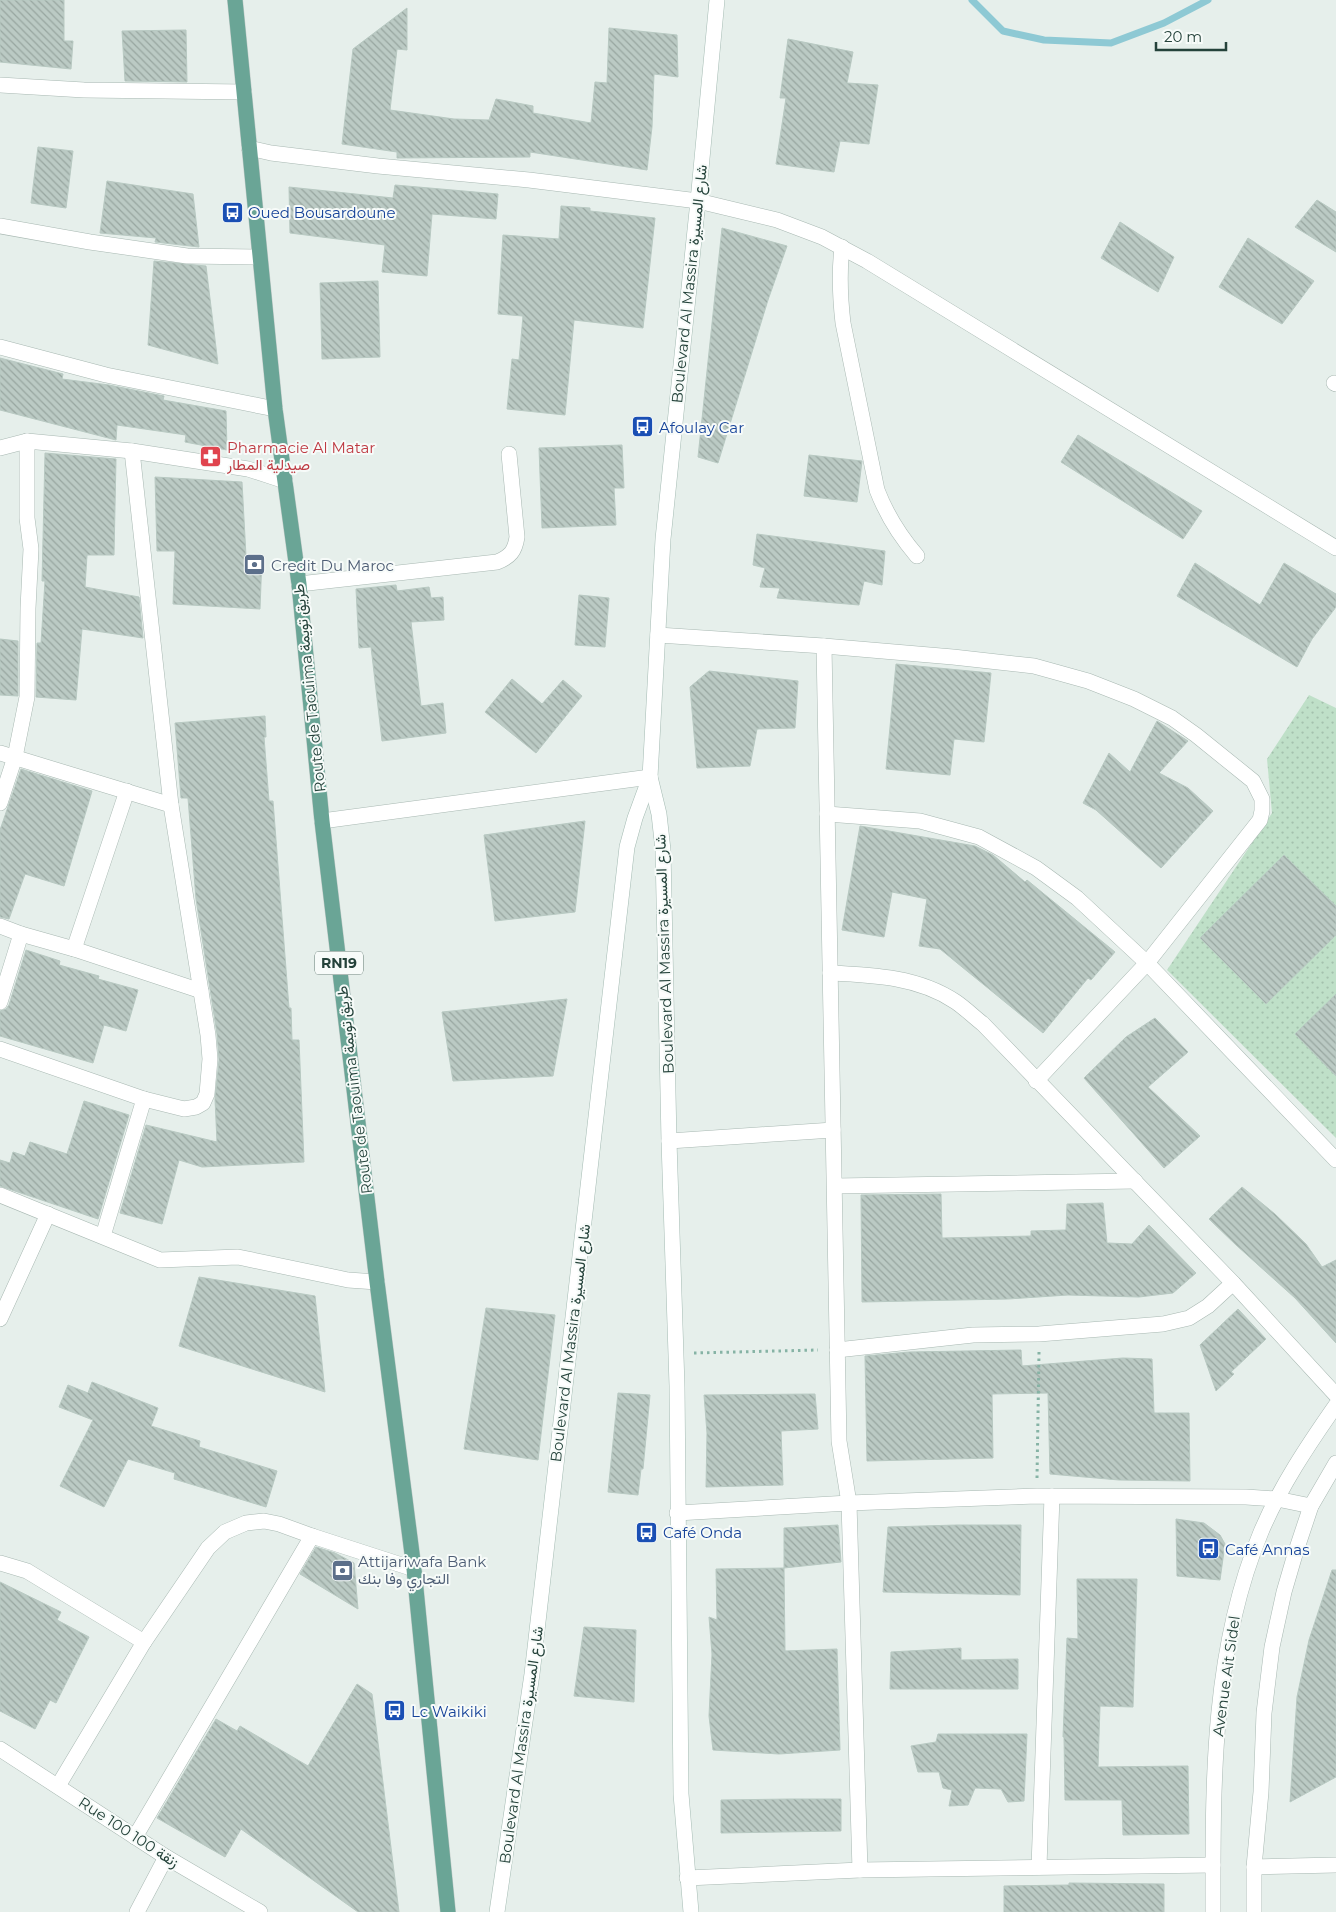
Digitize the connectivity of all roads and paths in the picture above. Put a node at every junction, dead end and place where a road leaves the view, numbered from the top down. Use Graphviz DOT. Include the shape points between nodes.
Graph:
graph roads {
  1 [pos="717,0"];
  2 [pos="235,7"];
  3 [pos="0,85"];
  4 [pos="244,92"];
  5 [pos="249,148"];
  6 [pos="698,201"];
  7 [pos="0,226"];
  8 [pos="842,247"];
  9 [pos="259,257"];
  10 [pos="0,348"];
  11 [pos="275,408"];
  12 [pos="27,441"];
  13 [pos="0,448"];
  14 [pos="132,451"];
  15 [pos="509,454"];
  16 [pos="284,481"];
  17 [pos="1336,548"];
  18 [pos="917,556"];
  19 [pos="299,584"];
  20 [pos="658,635"];
  21 [pos="824,646"];
  22 [pos="7,755"];
  23 [pos="650,777"];
  24 [pos="126,791"];
  25 [pos="0,803"];
  26 [pos="171,804"];
  27 [pos="827,814"];
  28 [pos="322,821"];
  29 [pos="0,926"];
  30 [pos="21,934"];
  31 [pos="74,949"];
  32 [pos="1147,963"];
  33 [pos="830,973"];
  34 [pos="201,991"];
  35 [pos="0,1002"];
  36 [pos="0,1050"];
  37 [pos="1036,1081"];
  38 [pos="144,1099"];
  39 [pos="833,1130"];
  40 [pos="669,1141"];
  41 [pos="1336,1160"];
  42 [pos="1135,1180"];
  43 [pos="835,1186"];
  44 [pos="0,1195"];
  45 [pos="48,1214"];
  46 [pos="103,1236"];
  47 [pos="376,1282"];
  48 [pos="1233,1283"];
  49 [pos="0,1319"];
  50 [pos="1039,1334"];
  51 [pos="837,1350"];
  52 [pos="676,1354"];
  53 [pos="1336,1395"];
  54 [pos="1336,1405"];
  55 [pos="1336,1462"];
  56 [pos="1044,1496"];
  57 [pos="1277,1499"];
  58 [pos="849,1503"];
  59 [pos="1311,1506"];
  60 [pos="677,1513"];
  61 [pos="312,1536"];
  62 [pos="0,1563"];
  63 [pos="414,1569"];
  64 [pos="144,1642"];
  65 [pos="0,1749"];
  66 [pos="58,1786"];
  67 [pos="135,1837"];
  68 [pos="166,1857"];
  69 [pos="1213,1865"];
  70 [pos="1336,1866"];
  71 [pos="1039,1867"];
  72 [pos="1254,1867"];
  73 [pos="860,1870"];
  74 [pos="687,1878"];
  75 [pos="250,1910"];
  76 [pos="136,1912"];
  77 [pos="448,1912"];
  78 [pos="498,1912"];
  79 [pos="691,1912"];
  80 [pos="1213,1912"];
  81 [pos="1254,1912"];
  1 -- 6 [label="street, Boulevard Al Massira شارع المسيرة"];
  2 -- 4 [label="main road, Route de Taouima طريق تويمة / RN19"];
  3 -- 4 [label="street" via="84,90"];
  4 -- 5 [label="main road, Route de Taouima طريق تويمة / RN19"];
  5 -- 6 [label="street" via="378,166"];
  5 -- 9 [label="main road, Route de Taouima طريق تويمة / RN19"];
  6 -- 8 [label="street" via="777,220"];
  6 -- 20 [label="street, Boulevard Al Massira شارع المسيرة" via="663,539"];
  7 -- 9 [label="street" via="187,256"];
  8 -- 17 [label="street"];
  8 -- 18 [label="street" via="843,323 877,490 900,536"];
  9 -- 11 [label="main road, Route de Taouima طريق تويمة / RN19"];
  10 -- 11 [label="street" via="106,375"];
  11 -- 16 [label="main road, Route de Taouima طريق تويمة / RN19"];
  12 -- 13 [label="street"];
  12 -- 14 [label="street"];
  12 -- 22 [label="street" via="27,518 31,549 28,697"];
  14 -- 16 [label="street" via="248,470"];
  14 -- 26 [label="street"];
  15 -- 19 [label="street" via="517,537 516,546 505,559"];
  16 -- 19 [label="main road, Route de Taouima طريق تويمة / RN19"];
  19 -- 28 [label="main road, Route de Taouima طريق تويمة / RN19"];
  20 -- 21 [label="street"];
  20 -- 23 [label="street, Boulevard Al Massira شارع المسيرة"];
  21 -- 27 [label="street"];
  21 -- 32 [label="street" via="1034,666 1088,681 1172,718 1253,781 1262,799 1260,820"];
  22 -- 24 [label="street"];
  22 -- 25 [label="street"];
  23 -- 28 [label="street"];
  23 -- 40 [label="street, Boulevard Al Massira شارع المسيرة" via="663,850"];
  23 -- 78 [label="street, Boulevard Al Massira شارع المسيرة" via="627,847 533,1664"];
  24 -- 26 [label="street"];
  24 -- 31 [label="street"];
  26 -- 34 [label="street"];
  27 -- 32 [label="street" via="920,822 979,837 1036,868 1063,888"];
  27 -- 33 [label="street"];
  28 -- 47 [label="main road, Route de Taouima طريق تويمة / RN19"];
  29 -- 30 [label="street"];
  30 -- 31 [label="street"];
  30 -- 35 [label="street"];
  31 -- 34 [label="street"];
  32 -- 37 [label="street"];
  32 -- 41 [label="street"];
  33 -- 37 [label="street" via="881,976 921,985 956,1002 983,1024"];
  33 -- 39 [label="street"];
  34 -- 38 [label="street" via="210,1059 203,1103 184,1109"];
  36 -- 38 [label="street"];
  37 -- 42 [label="street"];
  38 -- 46 [label="street"];
  39 -- 40 [label="street"];
  39 -- 43 [label="street"];
  40 -- 52 [label="street, Boulevard Al Massira شارع المسيرة"];
  42 -- 43 [label="street"];
  42 -- 48 [label="street"];
  43 -- 51 [label="street"];
  44 -- 45 [label="street"];
  45 -- 46 [label="street"];
  45 -- 49 [label="street"];
  46 -- 47 [label="street" via="160,1260 238,1257 348,1280"];
  47 -- 63 [label="main road, Route de Taouima طريق تويمة / RN19"];
  48 -- 50 [label="street" via="1189,1318 1163,1324"];
  48 -- 53 [label="street"];
  50 -- 51 [label="street" via="973,1336"];
  50 -- 56 [label="path"];
  51 -- 52 [label="path"];
  51 -- 58 [label="street" via="839,1441"];
  52 -- 60 [label="street, Boulevard Al Massira شارع المسيرة"];
  54 -- 57 [label="street, Avenue Ait Sidel"];
  55 -- 59 [label="street"];
  56 -- 57 [label="street"];
  56 -- 58 [label="street"];
  56 -- 71 [label="street"];
  57 -- 59 [label="street"];
  57 -- 69 [label="street, Avenue Ait Sidel" via="1250,1562 1228,1647 1218,1719"];
  58 -- 60 [label="street"];
  58 -- 73 [label="street"];
  59 -- 72 [label="street" via="1284,1592 1272,1648 1264,1713"];
  60 -- 74 [label="street, Boulevard Al Massira شارع المسيرة" via="681,1794"];
  61 -- 63 [label="street"];
  61 -- 64 [label="street" via="264,1521 246,1523 226,1532 208,1548"];
  61 -- 67 [label="street"];
  62 -- 64 [label="street" via="27,1571"];
  63 -- 77 [label="main road, Route de Taouima طريق تويمة / RN19"];
  64 -- 66 [label="street"];
  65 -- 66 [label="street, Rue 100 زنقة 100"];
  66 -- 67 [label="street, Rue 100 زنقة 100"];
  67 -- 68 [label="street, Rue 100 زنقة 100"];
  68 -- 75 [label="street, Rue 100 زنقة 100"];
  68 -- 76 [label="street"];
  69 -- 71 [label="street"];
  69 -- 80 [label="street, Avenue Ait Sidel"];
  70 -- 72 [label="street"];
  71 -- 73 [label="street"];
  72 -- 81 [label="street"];
  73 -- 74 [label="street"];
  74 -- 79 [label="street, Boulevard Al Massira شارع المسيرة"];
}
